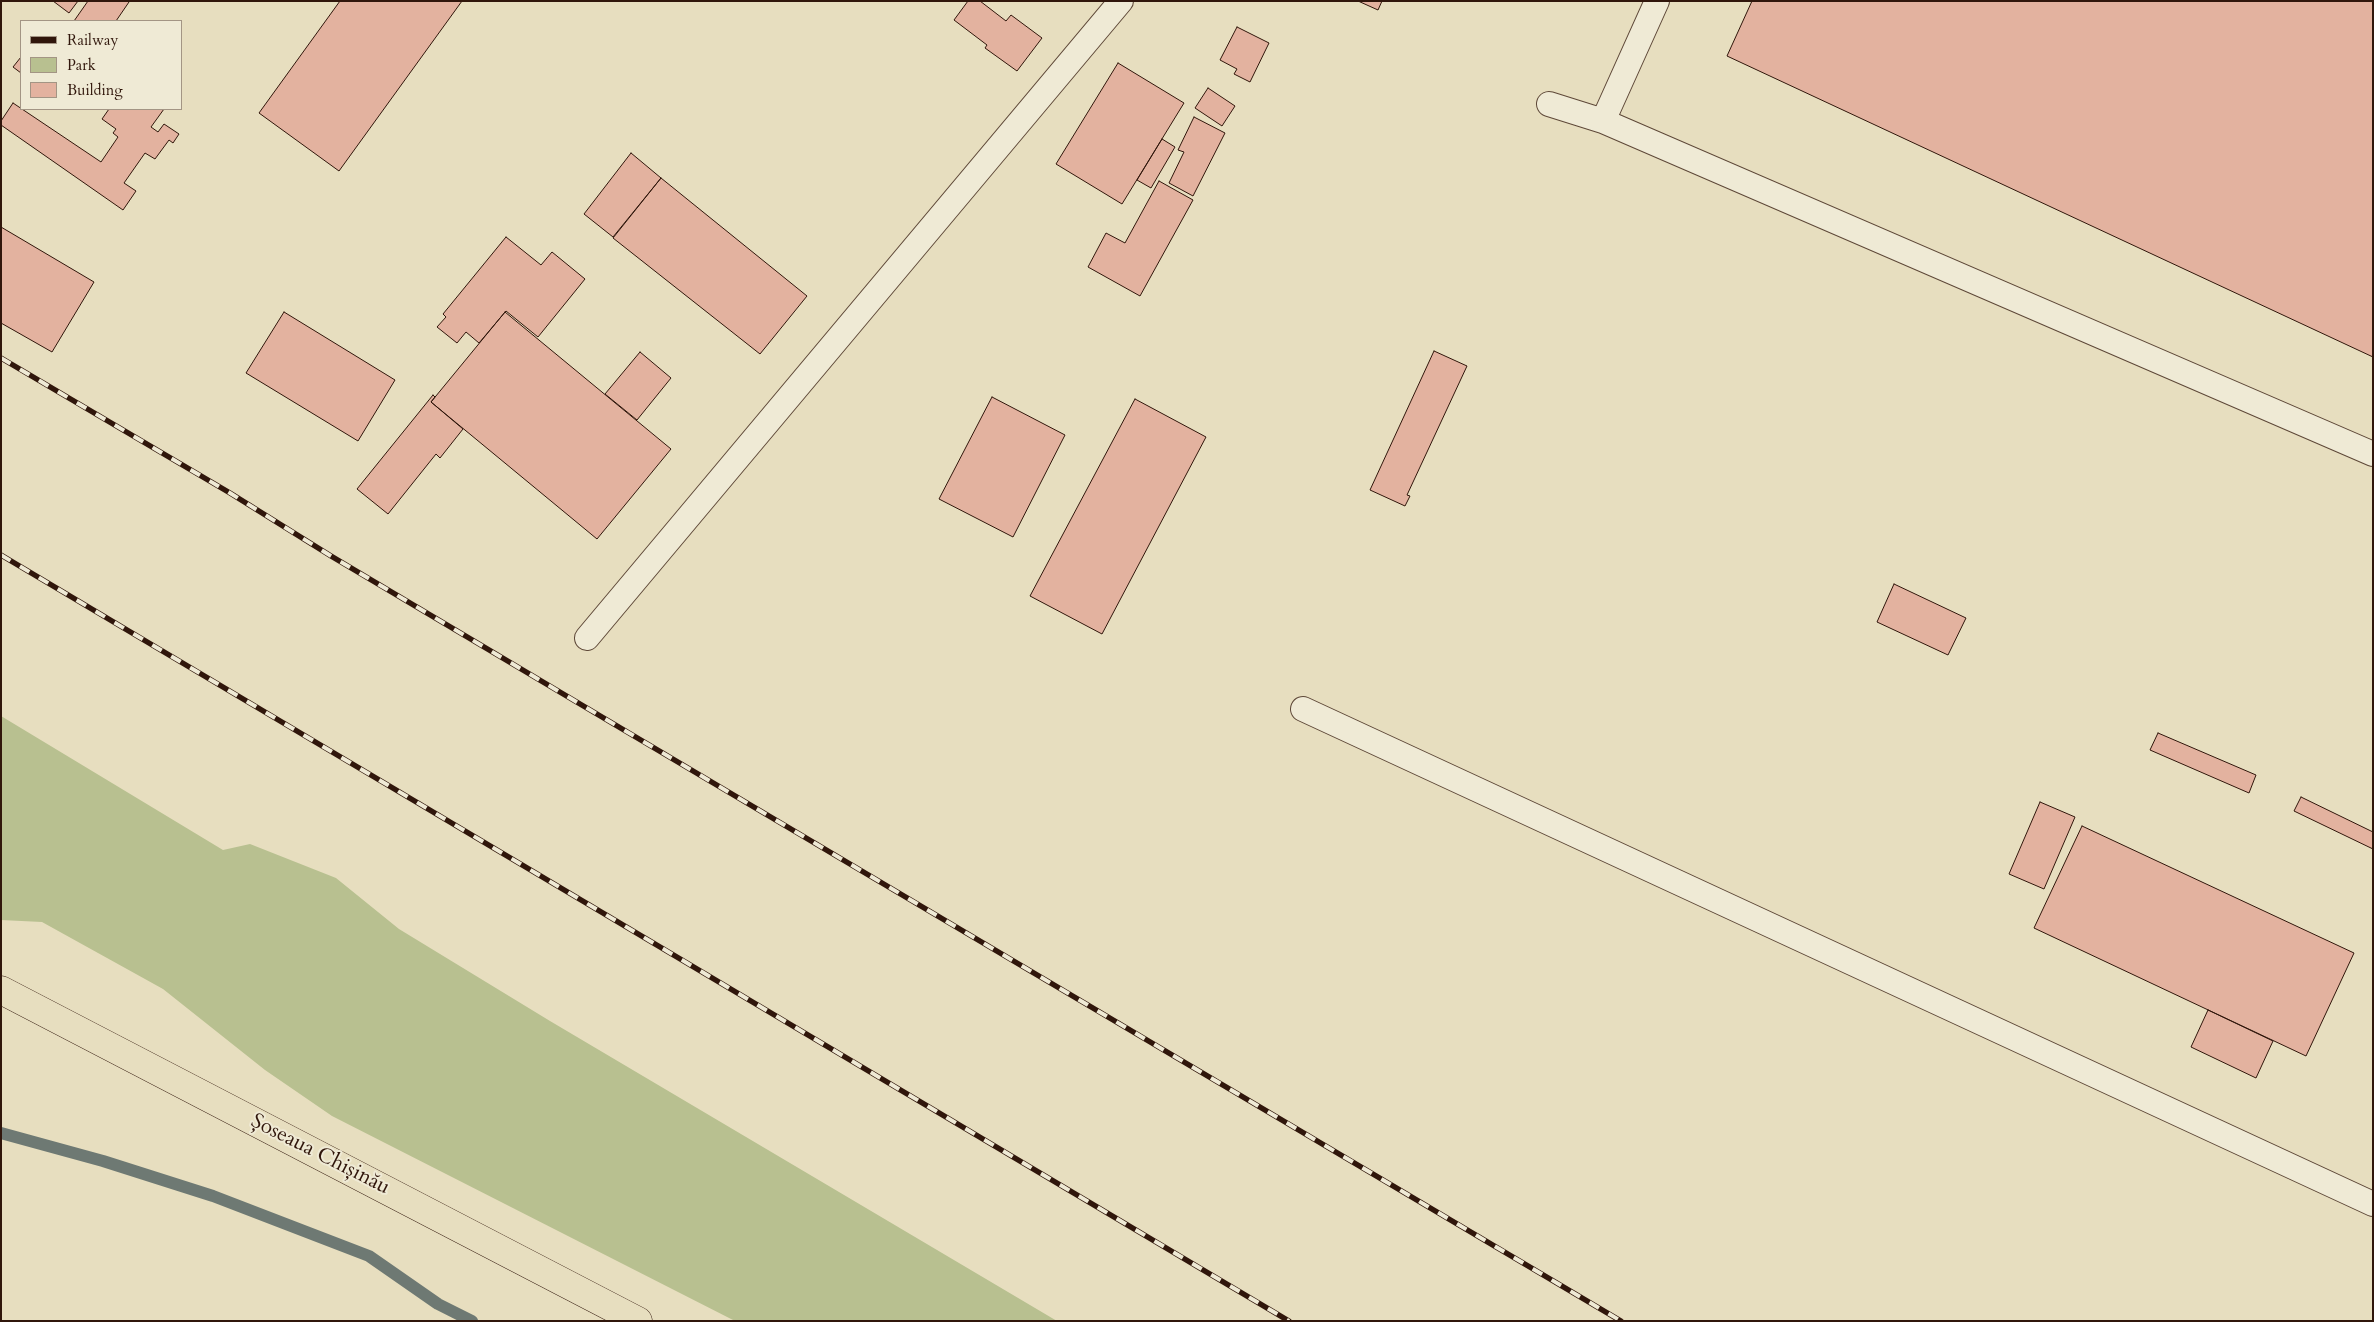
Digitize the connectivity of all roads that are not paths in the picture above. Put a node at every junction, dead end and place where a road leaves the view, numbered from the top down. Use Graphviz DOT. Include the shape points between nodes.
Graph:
graph roads {
  1 [pos="1121,1"];
  2 [pos="1657,1"];
  3 [pos="1549,104"];
  4 [pos="1603,121"];
  5 [pos="2373,454"];
  6 [pos="586,638"];
  7 [pos="1303,709"];
  8 [pos="1,990"];
  9 [pos="2373,1204"];
  10 [pos="638,1321"];
  1 -- 6 [label="lane"];
  2 -- 4 [label="lane"];
  3 -- 4 [label="lane"];
  4 -- 5 [label="lane"];
  7 -- 9 [label="lane"];
  8 -- 10 [label="highway, Șoseaua Chișinău"];
}
